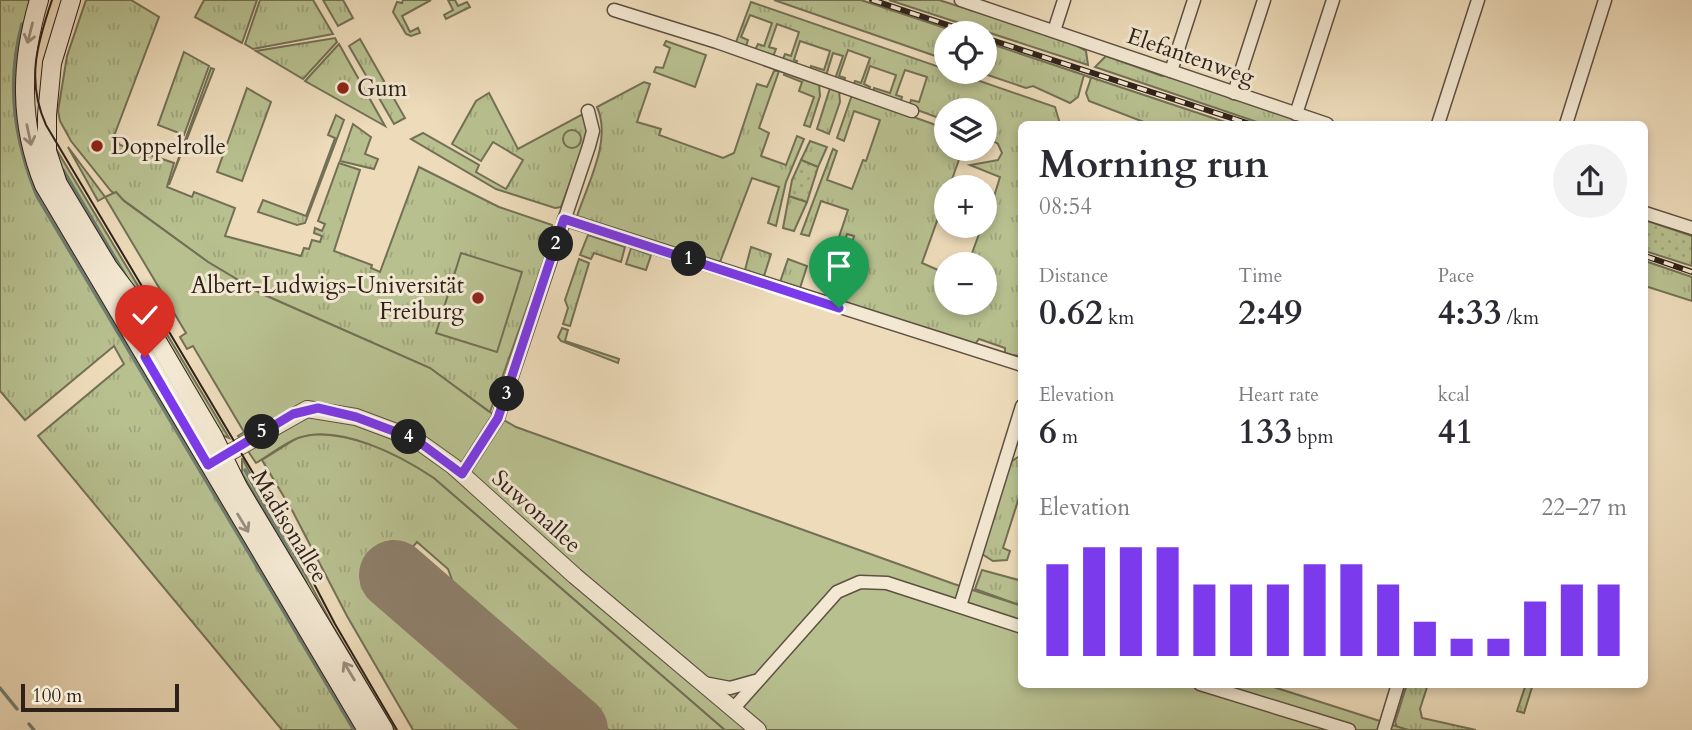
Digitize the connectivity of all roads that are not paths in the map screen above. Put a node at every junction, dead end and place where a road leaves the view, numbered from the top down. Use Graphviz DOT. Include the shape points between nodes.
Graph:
graph roads {
  1 [pos="38,0"];
  2 [pos="71,0"];
  3 [pos="961,0"];
  4 [pos="1065,0"];
  5 [pos="1194,0"];
  6 [pos="1264,0"];
  7 [pos="1333,0"];
  8 [pos="1478,0"];
  9 [pos="1605,0"];
  10 [pos="614,10"];
  11 [pos="1054,31"];
  12 [pos="1171,71"];
  13 [pos="1234,93"];
  14 [pos="588,111"];
  15 [pos="912,111"];
  16 [pos="1296,114"];
  17 [pos="1318,121"];
  18 [pos="1439,121"];
  19 [pos="1567,121"];
  20 [pos="1648,214"];
  21 [pos="564,219"];
  22 [pos="1692,228"];
  23 [pos="1018,364"];
  24 [pos="1018,419"];
  25 [pos="216,460"];
  26 [pos="462,474"];
  27 [pos="960,606"];
  28 [pos="1018,625"];
  29 [pos="762,678"];
  30 [pos="704,683"];
  31 [pos="1213,688"];
  32 [pos="1397,688"];
  33 [pos="733,709"];
  34 [pos="367,730"];
  35 [pos="384,730"];
  36 [pos="758,730"];
  37 [pos="1349,730"];
  38 [pos="1384,730"];
  1 -- 25 [label="main road, Madisonallee, one-way" via="24,67 25,118 36,164 52,202"];
  2 -- 25 [label="main road, Madisonallee" via="52,63 46,137 52,167 77,217 133,300"];
  3 -- 11 [label="street, Elefantenweg"];
  4 -- 11 [label="street"];
  5 -- 12 [label="street"];
  6 -- 13 [label="street"];
  7 -- 16 [label="street"];
  8 -- 18 [label="street"];
  9 -- 19 [label="street"];
  10 -- 15 [label="street"];
  11 -- 12 [label="street, Elefantenweg"];
  12 -- 13 [label="street, Elefantenweg"];
  13 -- 16 [label="street, Elefantenweg"];
  14 -- 21 [label="street" via="593,131"];
  16 -- 17 [label="street, Elefantenweg"];
  20 -- 22 [label="street"];
  21 -- 23 [label="street"];
  21 -- 26 [label="street" via="498,418"];
  24 -- 27 [label="street"];
  25 -- 26 [label="street, Suwonallee" via="293,414 318,408 415,439"];
  25 -- 34 [label="main road, Madisonallee, one-way"];
  35 -- 25 [label="main road, Madisonallee, one-way"];
  26 -- 30 [label="street, Suwonallee"];
  27 -- 28 [label="street"];
  27 -- 29 [label="street" via="879,582 848,585 827,601"];
  29 -- 30 [label="street" via="730,688"];
  29 -- 33 [label="street"];
  30 -- 33 [label="street, Suwonallee"];
  31 -- 37 [label="street"];
  32 -- 38 [label="street"];
  33 -- 36 [label="street, Suwonallee"];
}
